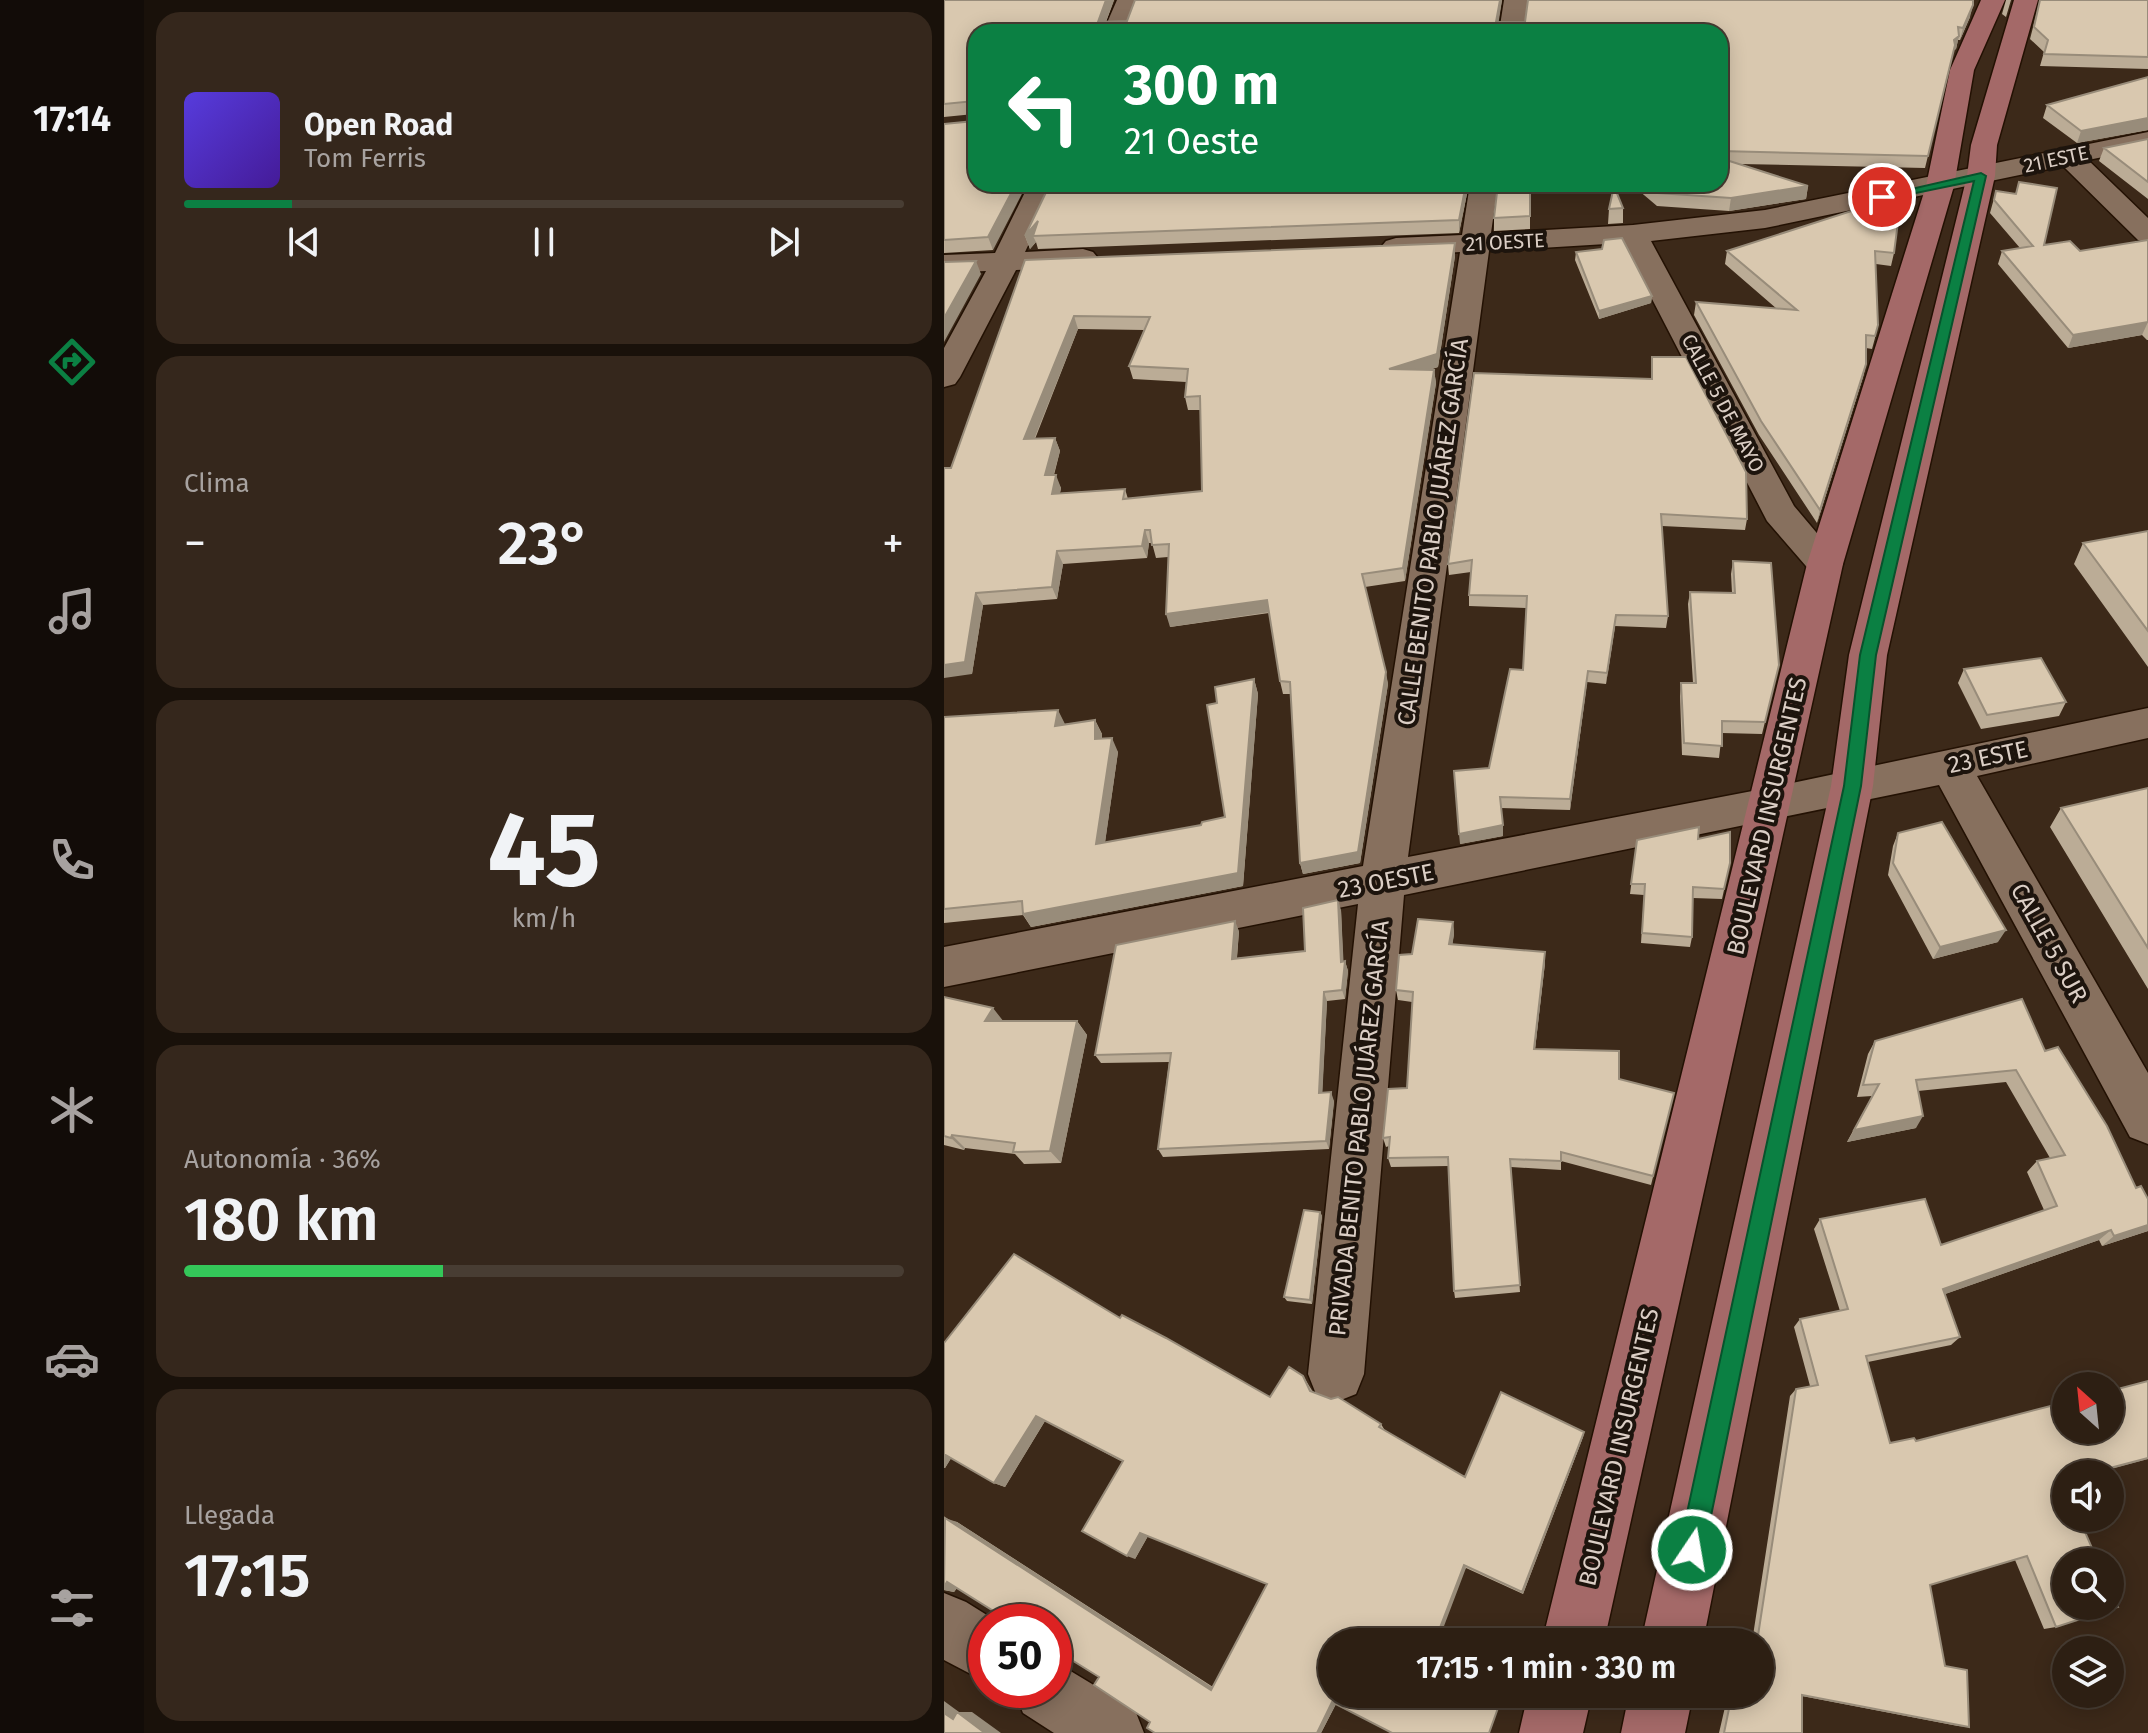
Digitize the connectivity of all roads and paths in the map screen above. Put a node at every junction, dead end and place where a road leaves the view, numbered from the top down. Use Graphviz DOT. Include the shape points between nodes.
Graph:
graph roads {
  1 [pos="1129,0"];
  2 [pos="1516,0"];
  3 [pos="1993,0"];
  4 [pos="2026,0"];
  5 [pos="1118,24"];
  6 [pos="1512,24"];
  7 [pos="2148,140"];
  8 [pos="2068,156"];
  9 [pos="1962,180"];
  10 [pos="1039,192"];
  11 [pos="1483,192"];
  12 [pos="1633,234"];
  13 [pos="2148,234"];
  14 [pos="1474,244"];
  15 [pos="1365,248"];
  16 [pos="1115,257"];
  17 [pos="1006,261"];
  18 [pos="944,264"];
  19 [pos="944,377"];
  20 [pos="1825,564"];
  21 [pos="2148,723"];
  22 [pos="1949,765"];
  23 [pos="1840,788"];
  24 [pos="1768,805"];
  25 [pos="1383,881"];
  26 [pos="944,967"];
  27 [pos="2148,1120"];
  28 [pos="1336,1374"];
  29 [pos="944,1624"];
  30 [pos="1576,1628"];
  31 [pos="1675,1628"];
  32 [pos="968,1639"];
  33 [pos="1072,1707"];
  34 [pos="1557,1708"];
  35 [pos="1658,1708"];
  36 [pos="1112,1733"];
  37 [pos="1551,1733"];
  38 [pos="1653,1733"];
  1 -- 5 [label="street"];
  2 -- 6 [label="street"];
  3 -- 9 [label="main road, BOULEVARD INSURGENTES" via="1962,70"];
  4 -- 9 [label="main road, BOULEVARD INSURGENTES" via="1984,145"];
  7 -- 8 [label="street, 21 ESTE"];
  8 -- 9 [label="street, 21 ESTE"];
  8 -- 13 [label="street"];
  9 -- 12 [label="street, 21 OESTE" via="1765,219"];
  9 -- 20 [label="main road, BOULEVARD INSURGENTES"];
  9 -- 23 [label="main road, BOULEVARD INSURGENTES"];
  10 -- 17 [label="street"];
  11 -- 14 [label="street, CALLE BENITO PABLO JUÁREZ GARCÍA"];
  12 -- 14 [label="street, 21 OESTE"];
  12 -- 20 [label="street, CALLE 5 DE MAYO" via="1780,513"];
  14 -- 15 [label="street, 21 OESTE"];
  14 -- 25 [label="street, CALLE BENITO PABLO JUÁREZ GARCÍA"];
  16 -- 17 [label="street"];
  17 -- 18 [label="street"];
  17 -- 19 [label="street"];
  20 -- 24 [label="main road, BOULEVARD INSURGENTES"];
  21 -- 22 [label="street, 23 ESTE"];
  22 -- 23 [label="street, 23 ESTE"];
  22 -- 27 [label="street, CALLE 5 SUR"];
  23 -- 24 [label="street, 23 OESTE"];
  23 -- 31 [label="main road, BOULEVARD INSURGENTES"];
  24 -- 25 [label="street, 23 OESTE"];
  24 -- 30 [label="main road, BOULEVARD INSURGENTES"];
  25 -- 26 [label="street, 23 OESTE"];
  25 -- 28 [label="street, PRIVADA BENITO PABLO JUÁREZ GARCÍA"];
  29 -- 32 [label="street"];
  33 -- 36 [label="street"];
  34 -- 37 [label="main road"];
  35 -- 38 [label="main road"];
}
